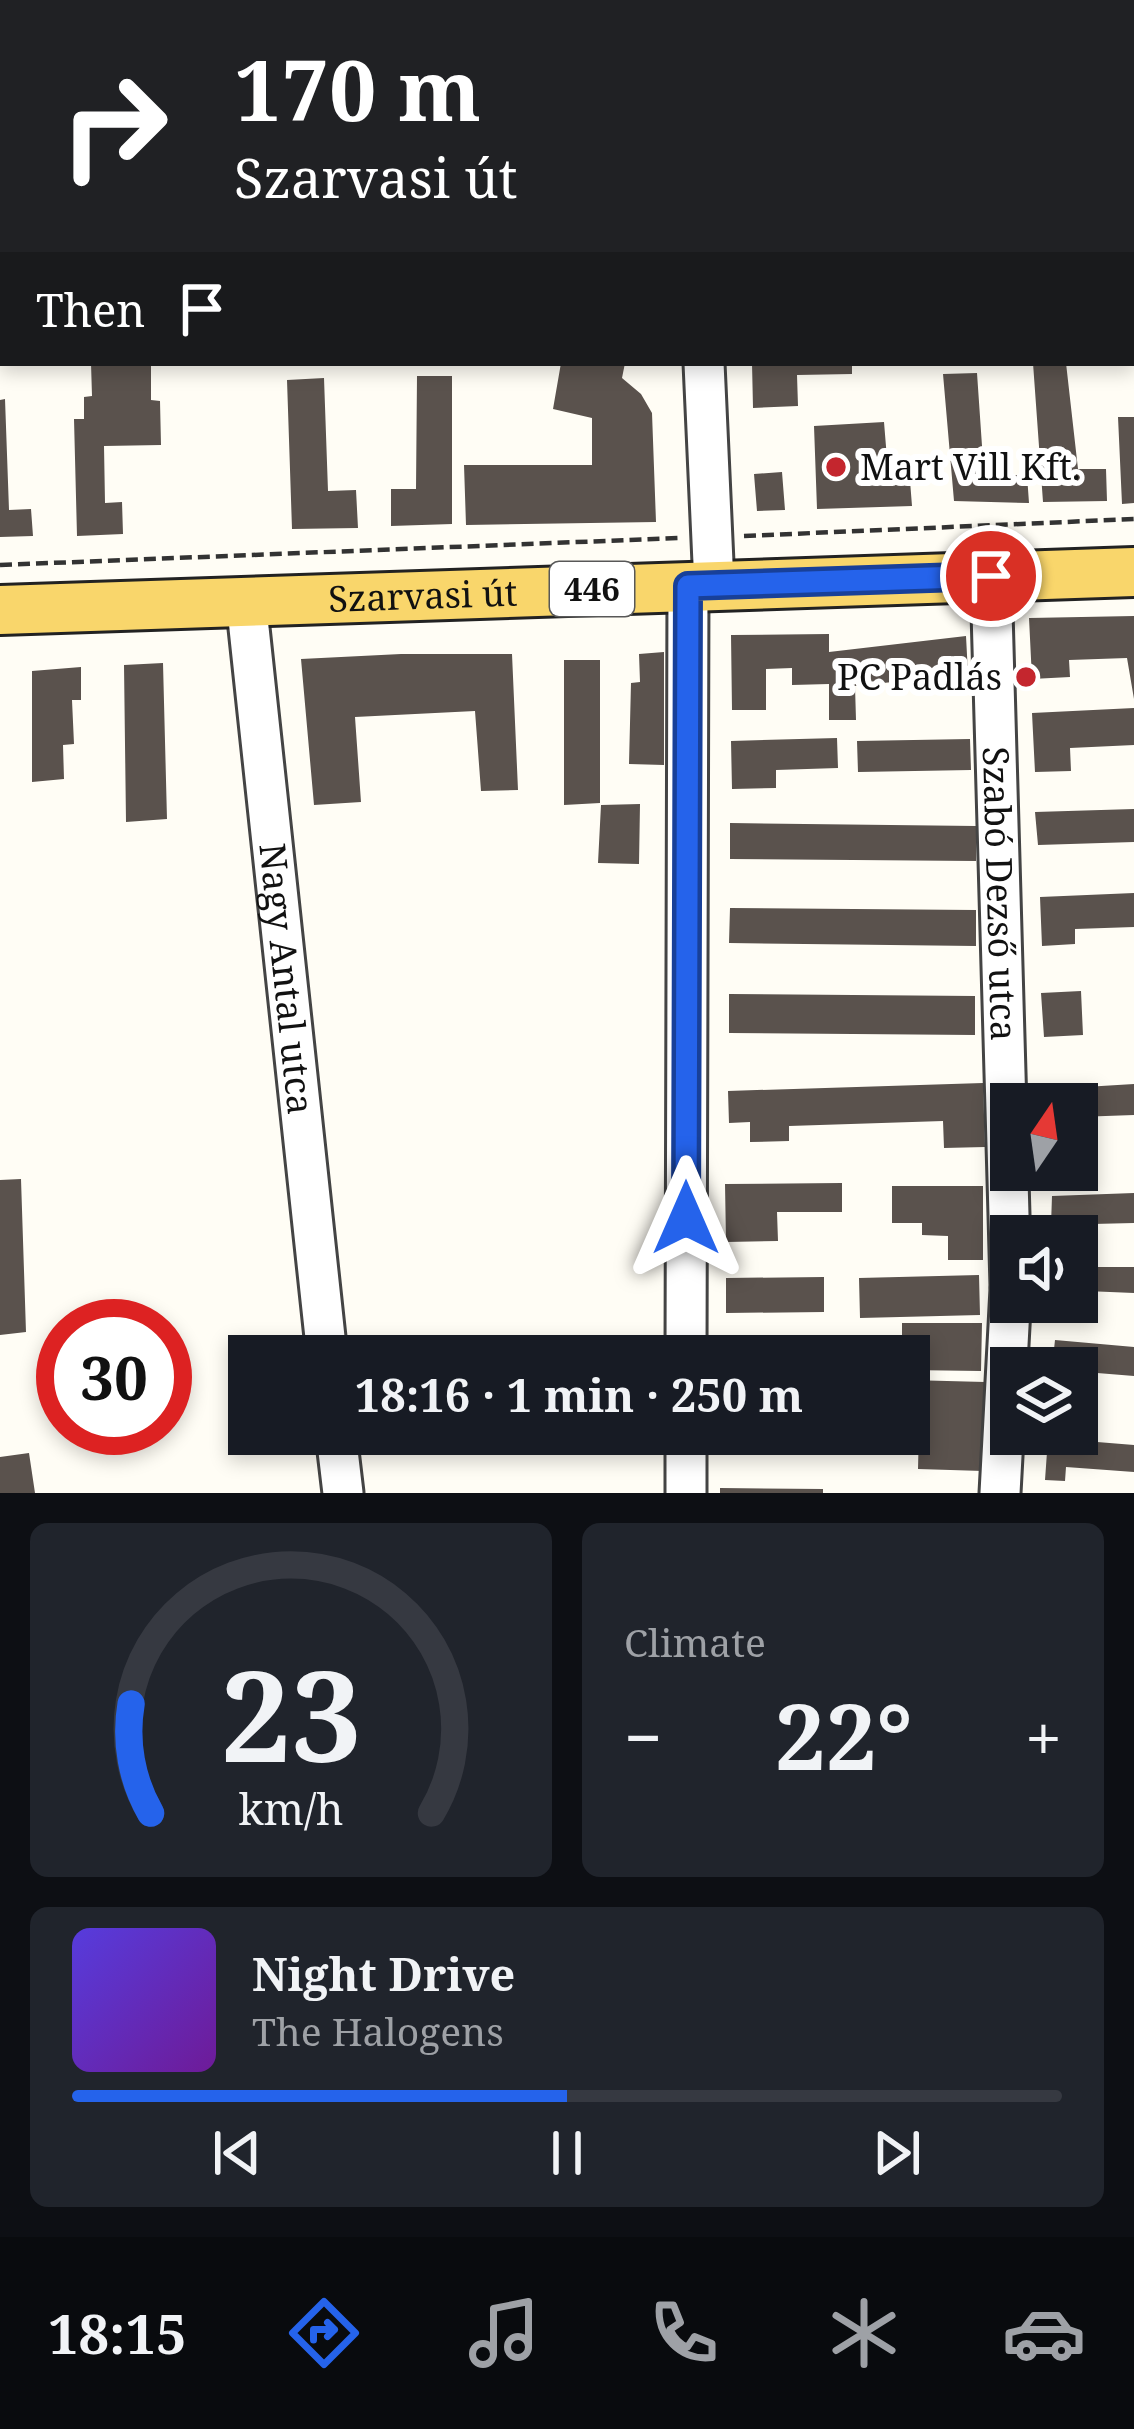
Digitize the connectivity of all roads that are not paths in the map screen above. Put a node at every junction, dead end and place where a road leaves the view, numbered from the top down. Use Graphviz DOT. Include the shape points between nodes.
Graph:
graph roads {
  1 [pos="704,366"];
  2 [pos="1134,572"];
  3 [pos="991,576"];
  4 [pos="701,585"];
  5 [pos="246,600"];
  6 [pos="0,610"];
  7 [pos="1009,1215"];
  8 [pos="1009,1323"];
  9 [pos="325,1335"];
  10 [pos="686,1335"];
  11 [pos="338,1455"];
  12 [pos="686,1455"];
  13 [pos="343,1493"];
  14 [pos="686,1493"];
  15 [pos="1000,1493"];
  1 -- 4 [label="street" via="711,537"];
  2 -- 3 [label="main road, Szarvasi út / 446"];
  3 -- 4 [label="main road, Szarvasi út / 446"];
  3 -- 7 [label="street, Szabó Dezső utca"];
  4 -- 5 [label="main road, Szarvasi út / 446"];
  4 -- 10 [label="street"];
  5 -- 6 [label="main road, Szarvasi út / 446"];
  5 -- 9 [label="street, Nagy Antal utca"];
  8 -- 15 [label="street, Szabó Dezső utca"];
  11 -- 13 [label="street"];
  12 -- 14 [label="street"];
}
